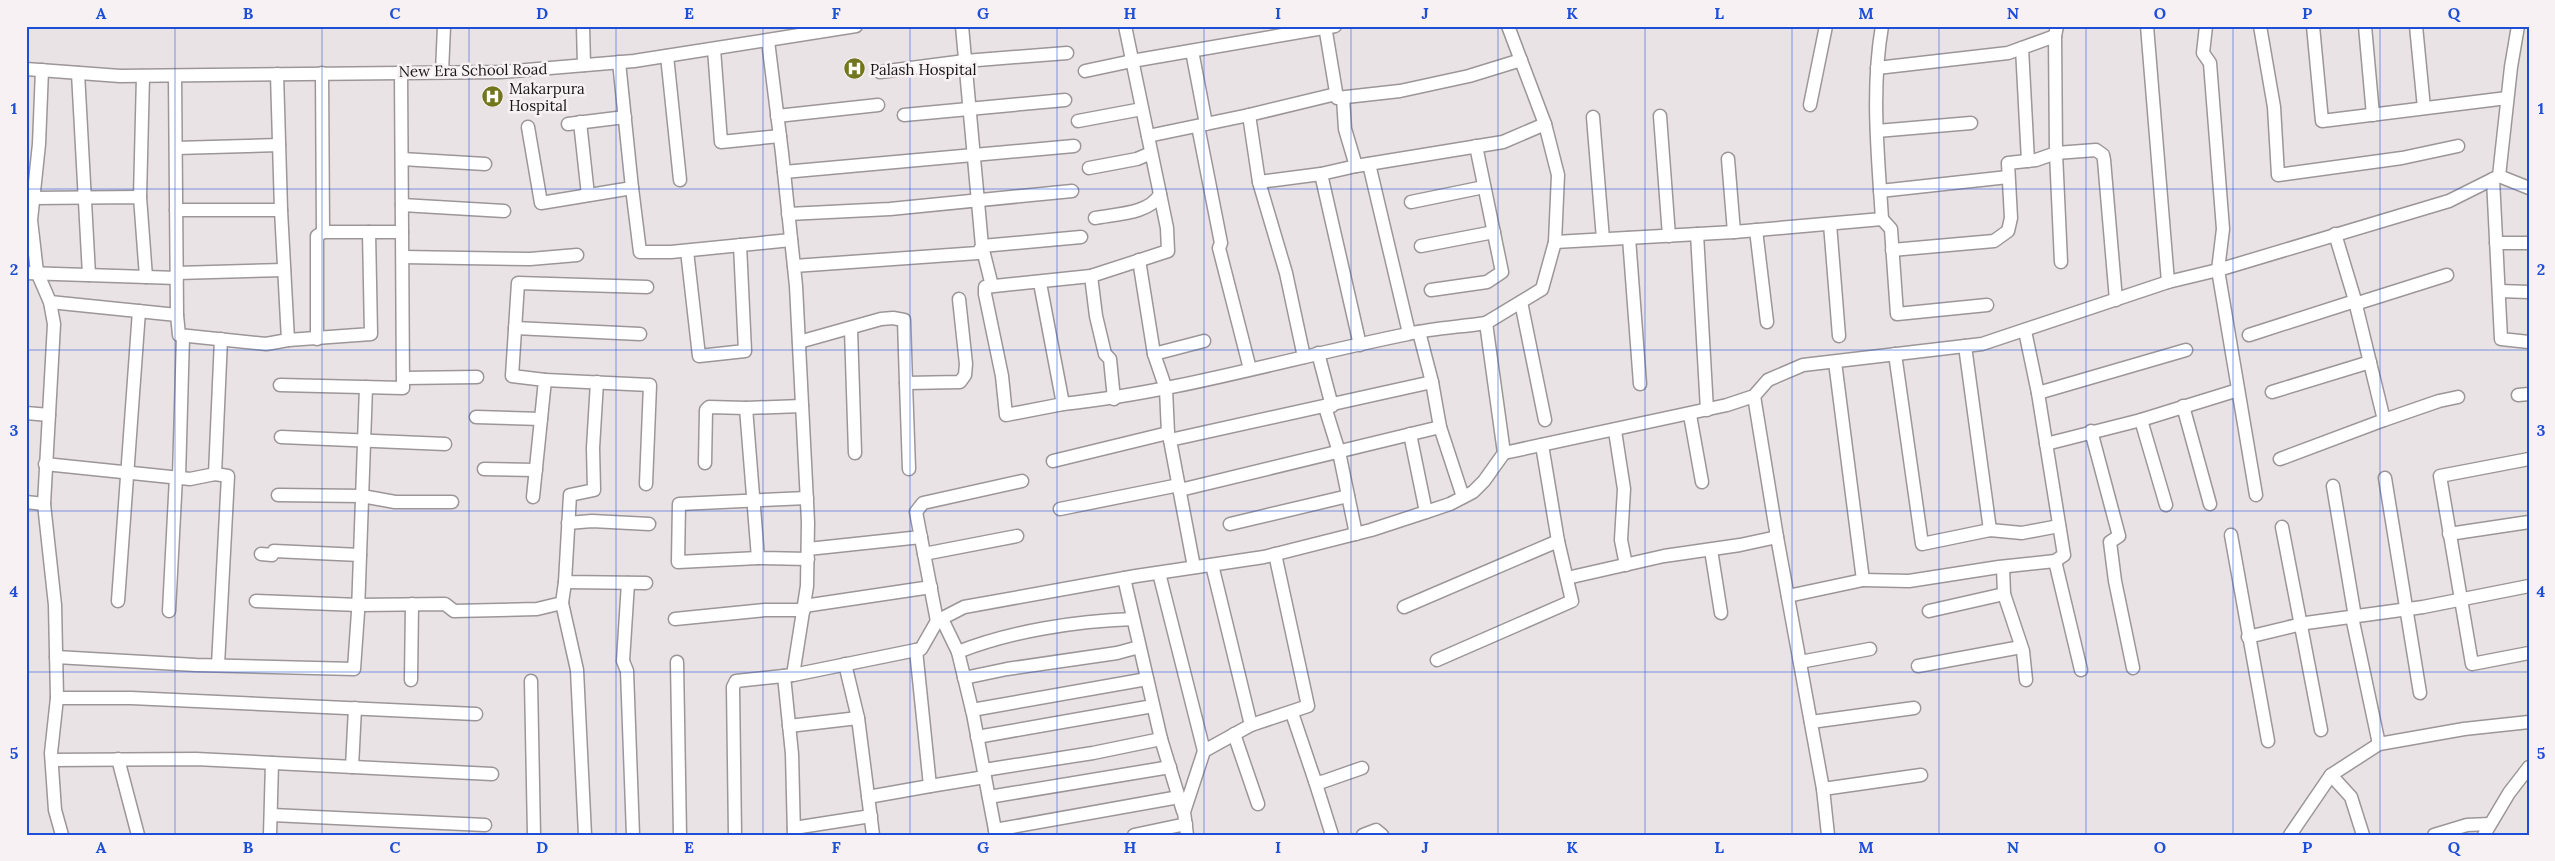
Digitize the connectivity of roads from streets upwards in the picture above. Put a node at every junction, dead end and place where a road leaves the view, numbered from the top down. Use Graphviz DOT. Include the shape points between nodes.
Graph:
graph roads {
  1 [pos="444,26"];
  2 [pos="582,26"];
  3 [pos="856,26"];
  4 [pos="962,26"];
  5 [pos="1125,26"];
  6 [pos="1508,26"];
  7 [pos="1826,26"];
  8 [pos="1882,26"];
  9 [pos="2147,26"];
  10 [pos="2206,26"];
  11 [pos="2260,26"];
  12 [pos="2313,26"];
  13 [pos="2365,26"];
  14 [pos="2416,26"];
  15 [pos="2518,26"];
  16 [pos="1328,27"];
  17 [pos="2056,31"];
  18 [pos="768,41"];
  19 [pos="2022,48"];
  20 [pos="714,49"];
  21 [pos="1192,51"];
  22 [pos="1067,54"];
  23 [pos="668,56"];
  24 [pos="1520,60"];
  25 [pos="965,61"];
  26 [pos="1132,61"];
  27 [pos="619,62"];
  28 [pos="584,65"];
  29 [pos="1877,68"];
  30 [pos="26,69"];
  31 [pos="42,70"];
  32 [pos="401,72"];
  33 [pos="442,72"];
  34 [pos="880,72"];
  35 [pos="1085,72"];
  36 [pos="78,73"];
  37 [pos="277,74"];
  38 [pos="322,74"];
  39 [pos="142,76"];
  40 [pos="175,76"];
  41 [pos="1340,96"];
  42 [pos="2507,98"];
  43 [pos="1065,100"];
  44 [pos="878,105"];
  45 [pos="1810,105"];
  46 [pos="2424,108"];
  47 [pos="968,109"];
  48 [pos="1142,109"];
  49 [pos="1249,115"];
  50 [pos="2373,115"];
  51 [pos="777,116"];
  52 [pos="904,116"];
  53 [pos="1660,116"];
  54 [pos="625,117"];
  55 [pos="1593,117"];
  56 [pos="1078,121"];
  57 [pos="1971,123"];
  58 [pos="1544,124"];
  59 [pos="1202,125"];
  60 [pos="528,127"];
  61 [pos="1877,130"];
  62 [pos="780,136"];
  63 [pos="1148,136"];
  64 [pos="280,145"];
  65 [pos="1074,146"];
  66 [pos="1476,146"];
  67 [pos="2458,146"];
  68 [pos="176,148"];
  69 [pos="1151,152"];
  70 [pos="2056,153"];
  71 [pos="973,156"];
  72 [pos="402,159"];
  73 [pos="1728,159"];
  74 [pos="2028,161"];
  75 [pos="485,164"];
  76 [pos="1369,164"];
  77 [pos="1356,166"];
  78 [pos="1089,168"];
  79 [pos="784,172"];
  80 [pos="1321,174"];
  81 [pos="2008,177"];
  82 [pos="2496,178"];
  83 [pos="680,180"];
  84 [pos="1259,182"];
  85 [pos="1484,187"];
  86 [pos="632,188"];
  87 [pos="2529,188"];
  88 [pos="1072,191"];
  89 [pos="1880,191"];
  90 [pos="1160,194"];
  91 [pos="588,195"];
  92 [pos="140,197"];
  93 [pos="86,198"];
  94 [pos="977,200"];
  95 [pos="1411,202"];
  96 [pos="402,205"];
  97 [pos="30,206"];
  98 [pos="176,210"];
  99 [pos="281,210"];
  100 [pos="504,211"];
  101 [pos="788,214"];
  102 [pos="1095,218"];
  103 [pos="1882,219"];
  104 [pos="1830,224"];
  105 [pos="1756,230"];
  106 [pos="323,232"];
  107 [pos="368,232"];
  108 [pos="402,232"];
  109 [pos="1494,232"];
  110 [pos="1734,232"];
  111 [pos="1696,234"];
  112 [pos="2334,234"];
  113 [pos="1081,236"];
  114 [pos="1669,236"];
  115 [pos="1629,238"];
  116 [pos="1603,239"];
  117 [pos="791,240"];
  118 [pos="1555,242"];
  119 [pos="2496,243"];
  120 [pos="2529,243"];
  121 [pos="740,246"];
  122 [pos="982,246"];
  123 [pos="1421,246"];
  124 [pos="1892,250"];
  125 [pos="687,251"];
  126 [pos="577,255"];
  127 [pos="403,257"];
  128 [pos="1139,260"];
  129 [pos="2061,262"];
  130 [pos="794,266"];
  131 [pos="284,270"];
  132 [pos="2218,270"];
  133 [pos="32,272"];
  134 [pos="89,275"];
  135 [pos="2446,275"];
  136 [pos="177,276"];
  137 [pos="1091,276"];
  138 [pos="146,277"];
  139 [pos="1040,282"];
  140 [pos="2168,282"];
  141 [pos="992,286"];
  142 [pos="647,287"];
  143 [pos="1431,290"];
  144 [pos="2499,291"];
  145 [pos="2529,292"];
  146 [pos="959,299"];
  147 [pos="2116,300"];
  148 [pos="50,302"];
  149 [pos="1521,302"];
  150 [pos="2355,303"];
  151 [pos="1987,306"];
  152 [pos="139,311"];
  153 [pos="177,315"];
  154 [pos="1767,322"];
  155 [pos="1486,323"];
  156 [pos="516,328"];
  157 [pos="851,329"];
  158 [pos="2024,331"];
  159 [pos="1414,333"];
  160 [pos="640,334"];
  161 [pos="2249,335"];
  162 [pos="183,336"];
  163 [pos="1839,336"];
  164 [pos="221,339"];
  165 [pos="317,339"];
  166 [pos="288,340"];
  167 [pos="1204,341"];
  168 [pos="799,342"];
  169 [pos="2529,342"];
  170 [pos="1360,345"];
  171 [pos="1965,346"];
  172 [pos="2186,350"];
  173 [pos="1154,354"];
  174 [pos="1318,354"];
  175 [pos="1895,354"];
  176 [pos="1304,357"];
  177 [pos="1835,362"];
  178 [pos="2370,362"];
  179 [pos="1250,369"];
  180 [pos="477,377"];
  181 [pos="404,378"];
  182 [pos="544,380"];
  183 [pos="597,382"];
  184 [pos="1432,382"];
  185 [pos="906,383"];
  186 [pos="1640,384"];
  187 [pos="280,385"];
  188 [pos="366,387"];
  189 [pos="1166,388"];
  190 [pos="2238,390"];
  191 [pos="2272,392"];
  192 [pos="2038,393"];
  193 [pos="1754,396"];
  194 [pos="2458,397"];
  195 [pos="1114,399"];
  196 [pos="1062,404"];
  197 [pos="802,406"];
  198 [pos="2183,406"];
  199 [pos="1329,407"];
  200 [pos="746,408"];
  201 [pos="1707,410"];
  202 [pos="26,413"];
  203 [pos="1690,415"];
  204 [pos="49,416"];
  205 [pos="476,417"];
  206 [pos="541,419"];
  207 [pos="1545,420"];
  208 [pos="2141,420"];
  209 [pos="2384,420"];
  210 [pos="1440,427"];
  211 [pos="1615,431"];
  212 [pos="2091,431"];
  213 [pos="1410,434"];
  214 [pos="1169,437"];
  215 [pos="281,438"];
  216 [pos="364,442"];
  217 [pos="445,444"];
  218 [pos="2046,444"];
  219 [pos="1542,445"];
  220 [pos="1339,452"];
  221 [pos="1504,452"];
  222 [pos="855,453"];
  223 [pos="2280,459"];
  224 [pos="2529,460"];
  225 [pos="1053,461"];
  226 [pos="705,463"];
  227 [pos="45,464"];
  228 [pos="484,469"];
  229 [pos="909,469"];
  230 [pos="536,470"];
  231 [pos="127,472"];
  232 [pos="215,474"];
  233 [pos="177,477"];
  234 [pos="2385,478"];
  235 [pos="1022,482"];
  236 [pos="1702,482"];
  237 [pos="646,484"];
  238 [pos="2333,486"];
  239 [pos="1179,487"];
  240 [pos="2256,494"];
  241 [pos="278,495"];
  242 [pos="362,496"];
  243 [pos="1348,496"];
  244 [pos="533,497"];
  245 [pos="1463,497"];
  246 [pos="807,498"];
  247 [pos="26,502"];
  248 [pos="452,502"];
  249 [pos="752,502"];
  250 [pos="44,504"];
  251 [pos="2210,504"];
  252 [pos="2166,505"];
  253 [pos="1060,509"];
  254 [pos="1426,512"];
  255 [pos="2529,522"];
  256 [pos="568,523"];
  257 [pos="649,524"];
  258 [pos="1230,524"];
  259 [pos="2059,526"];
  260 [pos="2282,527"];
  261 [pos="1990,530"];
  262 [pos="1356,534"];
  263 [pos="2449,534"];
  264 [pos="2231,535"];
  265 [pos="921,536"];
  266 [pos="1017,536"];
  267 [pos="1777,537"];
  268 [pos="1558,542"];
  269 [pos="1710,550"];
  270 [pos="261,554"];
  271 [pos="808,554"];
  272 [pos="924,554"];
  273 [pos="1275,554"];
  274 [pos="360,555"];
  275 [pos="758,558"];
  276 [pos="2056,561"];
  277 [pos="1212,565"];
  278 [pos="1626,565"];
  279 [pos="2003,567"];
  280 [pos="1194,568"];
  281 [pos="1159,573"];
  282 [pos="1124,578"];
  283 [pos="1567,578"];
  284 [pos="1863,580"];
  285 [pos="565,582"];
  286 [pos="628,583"];
  287 [pos="646,583"];
  288 [pos="2529,586"];
  289 [pos="931,588"];
  290 [pos="2004,594"];
  291 [pos="1788,596"];
  292 [pos="2461,600"];
  293 [pos="118,601"];
  294 [pos="256,601"];
  295 [pos="562,603"];
  296 [pos="412,604"];
  297 [pos="359,605"];
  298 [pos="1404,607"];
  299 [pos="804,608"];
  300 [pos="2407,610"];
  301 [pos="169,611"];
  302 [pos="1929,611"];
  303 [pos="1721,613"];
  304 [pos="2353,617"];
  305 [pos="675,619"];
  306 [pos="1133,619"];
  307 [pos="940,620"];
  308 [pos="2300,625"];
  309 [pos="2248,637"];
  310 [pos="1139,646"];
  311 [pos="2021,648"];
  312 [pos="1870,649"];
  313 [pos="916,650"];
  314 [pos="958,652"];
  315 [pos="2529,653"];
  316 [pos="56,657"];
  317 [pos="1437,660"];
  318 [pos="677,662"];
  319 [pos="1800,662"];
  320 [pos="845,664"];
  321 [pos="218,665"];
  322 [pos="1918,666"];
  323 [pos="2133,668"];
  324 [pos="2081,670"];
  325 [pos="789,675"];
  326 [pos="964,678"];
  327 [pos="1147,679"];
  328 [pos="411,680"];
  329 [pos="2026,680"];
  330 [pos="530,681"];
  331 [pos="2420,693"];
  332 [pos="57,698"];
  333 [pos="1153,706"];
  334 [pos="355,708"];
  335 [pos="1914,708"];
  336 [pos="972,710"];
  337 [pos="1292,713"];
  338 [pos="476,714"];
  339 [pos="858,718"];
  340 [pos="1811,722"];
  341 [pos="2529,722"];
  342 [pos="1251,725"];
  343 [pos="789,726"];
  344 [pos="2321,730"];
  345 [pos="1234,734"];
  346 [pos="977,737"];
  347 [pos="1160,739"];
  348 [pos="2268,741"];
  349 [pos="2380,744"];
  350 [pos="1204,751"];
  351 [pos="52,760"];
  352 [pos="118,760"];
  353 [pos="272,763"];
  354 [pos="352,767"];
  355 [pos="1170,767"];
  356 [pos="2529,767"];
  357 [pos="1362,768"];
  358 [pos="984,773"];
  359 [pos="492,774"];
  360 [pos="1921,775"];
  361 [pos="2331,775"];
  362 [pos="1316,781"];
  363 [pos="930,786"];
  364 [pos="1823,789"];
  365 [pos="868,796"];
  366 [pos="1179,796"];
  367 [pos="988,798"];
  368 [pos="1258,804"];
  369 [pos="272,815"];
  370 [pos="871,816"];
  371 [pos="1186,824"];
  372 [pos="485,825"];
  373 [pos="2487,830"];
  374 [pos="794,831"];
  375 [pos="995,832"];
  376 [pos="62,835"];
  377 [pos="138,835"];
  378 [pos="270,835"];
  379 [pos="534,835"];
  380 [pos="585,835"];
  381 [pos="633,835"];
  382 [pos="680,835"];
  383 [pos="735,835"];
  384 [pos="873,835"];
  385 [pos="1134,835"];
  386 [pos="1332,835"];
  387 [pos="1363,835"];
  388 [pos="1382,835"];
  389 [pos="1828,835"];
  390 [pos="2290,835"];
  391 [pos="2363,835"];
  392 [pos="2434,835"];
  1 -- 33 [label="street"];
  2 -- 28 [label="street"];
  3 -- 18 [label="street, New Era School Road"];
  4 -- 25 [label="street"];
  5 -- 26 [label="street"];
  6 -- 24 [label="street"];
  7 -- 45 [label="street"];
  8 -- 29 [label="street"];
  9 -- 140 [label="street"];
  10 -- 132 [label="street" via="2204,53 2210,63 2223,229"];
  11 -- 67 [label="street" via="2274,107 2278,175 2402,158"];
  12 -- 50 [label="street" via="2322,121"];
  13 -- 50 [label="street"];
  14 -- 46 [label="street"];
  15 -- 42 [label="street"];
  16 -- 21 [label="street"];
  16 -- 41 [label="street"];
  17 -- 19 [label="street"];
  17 -- 70 [label="street"];
  18 -- 20 [label="street, New Era School Road"];
  18 -- 51 [label="street"];
  19 -- 29 [label="street" via="2008,53"];
  19 -- 74 [label="street"];
  20 -- 23 [label="street, New Era School Road"];
  20 -- 62 [label="street" via="721,142"];
  21 -- 26 [label="street"];
  21 -- 59 [label="street"];
  22 -- 25 [label="street"];
  23 -- 27 [label="street, New Era School Road"];
  23 -- 83 [label="street"];
  24 -- 41 [label="street" via="1469,76 1400,91"];
  24 -- 58 [label="street"];
  25 -- 34 [label="street"];
  25 -- 47 [label="street"];
  26 -- 35 [label="street"];
  26 -- 48 [label="street"];
  27 -- 28 [label="street, New Era School Road"];
  27 -- 54 [label="street"];
  28 -- 33 [label="street, New Era School Road" via="501,72"];
  29 -- 61 [label="street"];
  30 -- 31 [label="street, New Era School Road"];
  31 -- 36 [label="street, New Era School Road"];
  31 -- 97 [label="street" via="39,144"];
  32 -- 33 [label="street, New Era School Road"];
  32 -- 38 [label="street, New Era School Road"];
  32 -- 72 [label="street"];
  36 -- 39 [label="street, New Era School Road"];
  36 -- 93 [label="street"];
  37 -- 38 [label="street, New Era School Road"];
  37 -- 40 [label="street, New Era School Road"];
  37 -- 64 [label="street"];
  38 -- 106 [label="street"];
  39 -- 40 [label="street, New Era School Road"];
  39 -- 92 [label="street"];
  40 -- 68 [label="street"];
  41 -- 49 [label="street"];
  41 -- 77 [label="street"];
  42 -- 46 [label="street"];
  42 -- 82 [label="street"];
  43 -- 47 [label="street"];
  44 -- 51 [label="street"];
  46 -- 50 [label="street"];
  47 -- 52 [label="street"];
  47 -- 71 [label="street"];
  48 -- 56 [label="street"];
  48 -- 63 [label="street"];
  49 -- 59 [label="street"];
  49 -- 84 [label="street"];
  51 -- 62 [label="street"];
  53 -- 114 [label="street"];
  54 -- 86 [label="street"];
  54 -- 91 [label="street" via="574,123"];
  55 -- 116 [label="street"];
  57 -- 61 [label="street"];
  58 -- 66 [label="street" via="1503,142"];
  58 -- 118 [label="street" via="1558,175"];
  59 -- 63 [label="street"];
  59 -- 179 [label="street" via="1221,243 1219,248"];
  60 -- 91 [label="street" via="540,203"];
  61 -- 89 [label="street"];
  62 -- 79 [label="street"];
  63 -- 69 [label="street"];
  64 -- 68 [label="street"];
  64 -- 99 [label="street"];
  65 -- 71 [label="street"];
  66 -- 76 [label="street"];
  66 -- 85 [label="street"];
  68 -- 98 [label="street"];
  69 -- 78 [label="street" via="1137,159"];
  69 -- 90 [label="street"];
  70 -- 74 [label="street"];
  70 -- 129 [label="street"];
  70 -- 147 [label="street" via="2096,150 2103,155"];
  71 -- 79 [label="street"];
  71 -- 94 [label="street"];
  72 -- 75 [label="street"];
  72 -- 96 [label="street"];
  73 -- 110 [label="street"];
  74 -- 81 [label="street" via="2008,163"];
  76 -- 77 [label="street"];
  76 -- 159 [label="street"];
  77 -- 80 [label="street"];
  79 -- 101 [label="street"];
  80 -- 84 [label="street"];
  80 -- 170 [label="street"];
  81 -- 89 [label="street"];
  81 -- 124 [label="street" via="2011,218 2008,231 2003,236 1994,241"];
  82 -- 87 [label="street"];
  82 -- 112 [label="street" via="2449,201"];
  82 -- 119 [label="street"];
  84 -- 176 [label="street" via="1286,273"];
  85 -- 95 [label="street"];
  85 -- 109 [label="street"];
  86 -- 91 [label="street"];
  86 -- 125 [label="street" via="640,252"];
  88 -- 94 [label="street"];
  89 -- 103 [label="street"];
  90 -- 102 [label="street" via="1156,202 1142,209"];
  90 -- 128 [label="street" via="1168,228 1168,251"];
  92 -- 93 [label="street"];
  92 -- 138 [label="street"];
  93 -- 97 [label="street"];
  93 -- 134 [label="street"];
  94 -- 101 [label="street"];
  94 -- 122 [label="street"];
  96 -- 100 [label="street"];
  96 -- 108 [label="street"];
  97 -- 133 [label="street"];
  98 -- 99 [label="street"];
  98 -- 136 [label="street"];
  99 -- 131 [label="street"];
  101 -- 117 [label="street"];
  103 -- 104 [label="street"];
  103 -- 124 [label="street" via="1891,229"];
  104 -- 105 [label="street"];
  104 -- 163 [label="street"];
  105 -- 110 [label="street"];
  105 -- 154 [label="street"];
  106 -- 107 [label="street"];
  106 -- 165 [label="street" via="317,236"];
  107 -- 108 [label="street"];
  107 -- 165 [label="street" via="371,334"];
  108 -- 127 [label="street"];
  109 -- 123 [label="street"];
  109 -- 143 [label="street" via="1502,272 1487,282"];
  110 -- 111 [label="street"];
  111 -- 114 [label="street"];
  111 -- 201 [label="street"];
  112 -- 132 [label="street"];
  112 -- 150 [label="street"];
  113 -- 122 [label="street"];
  114 -- 115 [label="street"];
  115 -- 116 [label="street"];
  115 -- 186 [label="street"];
  116 -- 118 [label="street"];
  117 -- 121 [label="street"];
  117 -- 130 [label="street"];
  118 -- 149 [label="street" via="1542,289"];
  119 -- 120 [label="street"];
  119 -- 144 [label="street"];
  121 -- 125 [label="street"];
  121 -- 125 [label="street" via="745,352 699,356"];
  122 -- 130 [label="street" via="978,253"];
  122 -- 141 [label="street"];
  124 -- 151 [label="street" via="1897,314"];
  126 -- 127 [label="street" via="530,259"];
  127 -- 181 [label="street"];
  128 -- 137 [label="street"];
  128 -- 173 [label="street"];
  130 -- 168 [label="street"];
  131 -- 136 [label="street"];
  131 -- 166 [label="street"];
  132 -- 140 [label="street"];
  132 -- 190 [label="street"];
  133 -- 134 [label="street"];
  133 -- 148 [label="street"];
  134 -- 138 [label="street"];
  135 -- 150 [label="street"];
  136 -- 138 [label="street"];
  136 -- 153 [label="street"];
  137 -- 139 [label="street"];
  137 -- 195 [label="street" via="1096,316 1105,354 1110,359"];
  139 -- 141 [label="street"];
  139 -- 196 [label="street"];
  140 -- 147 [label="street"];
  141 -- 196 [label="street" via="985,287 984,294 1002,376 1006,415"];
  142 -- 156 [label="street" via="518,283"];
  144 -- 145 [label="street"];
  144 -- 169 [label="street" via="2501,339"];
  146 -- 185 [label="street" via="965,375 960,382"];
  147 -- 158 [label="street"];
  148 -- 152 [label="street"];
  148 -- 204 [label="street" via="54,324"];
  149 -- 155 [label="street"];
  149 -- 207 [label="street"];
  150 -- 161 [label="street"];
  150 -- 178 [label="street"];
  152 -- 153 [label="street"];
  152 -- 231 [label="street"];
  153 -- 162 [label="street" via="179,335"];
  155 -- 159 [label="street"];
  155 -- 221 [label="street"];
  156 -- 160 [label="street"];
  156 -- 182 [label="street" via="512,376"];
  157 -- 168 [label="street"];
  157 -- 185 [label="street" via="882,319 904,320"];
  157 -- 222 [label="street"];
  158 -- 171 [label="street"];
  158 -- 192 [label="street"];
  159 -- 170 [label="street"];
  159 -- 184 [label="street"];
  162 -- 164 [label="street"];
  162 -- 233 [label="street"];
  164 -- 166 [label="street" via="266,344"];
  164 -- 232 [label="street"];
  165 -- 166 [label="street"];
  167 -- 173 [label="street"];
  168 -- 197 [label="street"];
  170 -- 174 [label="street"];
  171 -- 175 [label="street"];
  171 -- 261 [label="street"];
  172 -- 192 [label="street"];
  173 -- 189 [label="street"];
  174 -- 176 [label="street"];
  174 -- 199 [label="street"];
  175 -- 177 [label="street"];
  175 -- 261 [label="street" via="1922,544"];
  176 -- 179 [label="street"];
  177 -- 193 [label="street" via="1803,365 1768,380"];
  177 -- 284 [label="street"];
  178 -- 191 [label="street"];
  178 -- 209 [label="street"];
  179 -- 189 [label="street"];
  180 -- 181 [label="street"];
  181 -- 188 [label="street" via="403,388"];
  182 -- 183 [label="street"];
  182 -- 206 [label="street"];
  183 -- 237 [label="street" via="650,385"];
  183 -- 256 [label="street" via="594,490 570,495"];
  184 -- 199 [label="street"];
  184 -- 210 [label="street"];
  185 -- 229 [label="street"];
  187 -- 188 [label="street"];
  188 -- 216 [label="street"];
  189 -- 195 [label="street"];
  189 -- 214 [label="street"];
  190 -- 198 [label="street"];
  190 -- 240 [label="street"];
  192 -- 218 [label="street"];
  193 -- 201 [label="street"];
  193 -- 267 [label="street"];
  194 -- 209 [label="street"];
  195 -- 196 [label="street"];
  197 -- 200 [label="street"];
  197 -- 246 [label="street"];
  198 -- 208 [label="street"];
  198 -- 251 [label="street"];
  199 -- 214 [label="street"];
  199 -- 220 [label="street"];
  200 -- 226 [label="street" via="710,407 706,410"];
  200 -- 249 [label="street"];
  201 -- 203 [label="street"];
  202 -- 204 [label="street"];
  203 -- 211 [label="street"];
  203 -- 236 [label="street"];
  204 -- 227 [label="street"];
  205 -- 206 [label="street"];
  206 -- 230 [label="street"];
  208 -- 212 [label="street"];
  208 -- 252 [label="street"];
  209 -- 223 [label="street"];
  210 -- 213 [label="street"];
  210 -- 245 [label="street"];
  211 -- 219 [label="street"];
  211 -- 278 [label="street" via="1624,489 1621,540"];
  212 -- 218 [label="street"];
  212 -- 323 [label="street" via="2119,536 2110,542"];
  213 -- 220 [label="street"];
  213 -- 254 [label="street"];
  214 -- 225 [label="street"];
  214 -- 239 [label="street"];
  215 -- 216 [label="street"];
  216 -- 217 [label="street"];
  216 -- 242 [label="street"];
  218 -- 259 [label="street"];
  219 -- 221 [label="street"];
  219 -- 268 [label="street"];
  220 -- 239 [label="street"];
  220 -- 243 [label="street"];
  221 -- 245 [label="street" via="1484,481"];
  224 -- 263 [label="street" via="2440,476"];
  227 -- 231 [label="street"];
  227 -- 250 [label="street"];
  228 -- 230 [label="street"];
  230 -- 244 [label="street"];
  231 -- 233 [label="street"];
  231 -- 293 [label="street"];
  232 -- 233 [label="street" via="190,479"];
  232 -- 321 [label="street" via="228,476"];
  233 -- 301 [label="street"];
  234 -- 300 [label="street"];
  235 -- 265 [label="street" via="923,503 916,512"];
  238 -- 304 [label="street"];
  239 -- 253 [label="street"];
  239 -- 280 [label="street"];
  241 -- 242 [label="street"];
  242 -- 248 [label="street" via="395,502"];
  242 -- 274 [label="street"];
  243 -- 258 [label="street"];
  243 -- 262 [label="street"];
  245 -- 254 [label="street"];
  246 -- 249 [label="street"];
  246 -- 271 [label="street"];
  247 -- 250 [label="street"];
  249 -- 275 [label="street"];
  249 -- 275 [label="street" via="679,504 678,562"];
  250 -- 316 [label="street"];
  254 -- 262 [label="street"];
  255 -- 263 [label="street"];
  256 -- 257 [label="street"];
  256 -- 285 [label="street"];
  259 -- 261 [label="street" via="2022,533"];
  259 -- 276 [label="street" via="2064,555"];
  260 -- 308 [label="street"];
  262 -- 273 [label="street"];
  263 -- 292 [label="street"];
  264 -- 309 [label="street"];
  265 -- 271 [label="street"];
  265 -- 272 [label="street"];
  266 -- 272 [label="street"];
  267 -- 269 [label="street"];
  267 -- 291 [label="street"];
  268 -- 283 [label="street"];
  268 -- 298 [label="street"];
  269 -- 278 [label="street"];
  269 -- 303 [label="street"];
  270 -- 274 [label="street" via="272,555 274,551"];
  271 -- 275 [label="street"];
  271 -- 299 [label="street"];
  272 -- 289 [label="street"];
  273 -- 277 [label="street"];
  273 -- 337 [label="street" via="1308,706"];
  274 -- 297 [label="street"];
  276 -- 279 [label="street"];
  276 -- 324 [label="street"];
  277 -- 280 [label="street"];
  277 -- 342 [label="street"];
  278 -- 283 [label="street"];
  279 -- 284 [label="street" via="1909,581"];
  279 -- 290 [label="street"];
  280 -- 281 [label="street"];
  281 -- 282 [label="street"];
  281 -- 350 [label="street"];
  282 -- 306 [label="street"];
  282 -- 307 [label="street" via="964,608"];
  283 -- 317 [label="street" via="1572,600"];
  284 -- 291 [label="street"];
  285 -- 286 [label="street"];
  285 -- 295 [label="street"];
  286 -- 287 [label="street"];
  286 -- 381 [label="street" via="623,661 627,671"];
  288 -- 292 [label="street"];
  289 -- 299 [label="street"];
  289 -- 307 [label="street"];
  290 -- 302 [label="street"];
  290 -- 311 [label="street"];
  291 -- 319 [label="street"];
  292 -- 300 [label="street"];
  292 -- 315 [label="street" via="2472,664"];
  294 -- 297 [label="street"];
  295 -- 296 [label="street" via="537,610 454,611 446,604"];
  295 -- 380 [label="street" via="577,670"];
  296 -- 297 [label="street"];
  296 -- 328 [label="street"];
  297 -- 321 [label="street" via="354,670"];
  299 -- 305 [label="street"];
  299 -- 325 [label="street"];
  300 -- 304 [label="street"];
  300 -- 331 [label="street"];
  304 -- 308 [label="street"];
  304 -- 349 [label="street"];
  306 -- 310 [label="street"];
  306 -- 314 [label="street" via="1045,629 990,640"];
  307 -- 313 [label="street" via="921,650"];
  307 -- 314 [label="street"];
  308 -- 309 [label="street"];
  308 -- 344 [label="street"];
  309 -- 348 [label="street"];
  310 -- 326 [label="street" via="1117,653"];
  310 -- 327 [label="street"];
  311 -- 322 [label="street"];
  311 -- 329 [label="street"];
  312 -- 319 [label="street"];
  313 -- 320 [label="street"];
  313 -- 363 [label="street"];
  314 -- 326 [label="street"];
  316 -- 321 [label="street"];
  316 -- 332 [label="street"];
  318 -- 382 [label="street"];
  319 -- 340 [label="street"];
  320 -- 325 [label="street"];
  320 -- 339 [label="street"];
  325 -- 343 [label="street"];
  325 -- 383 [label="street" via="741,679 733,687"];
  326 -- 336 [label="street"];
  327 -- 333 [label="street"];
  327 -- 336 [label="street"];
  330 -- 379 [label="street"];
  332 -- 334 [label="street"];
  332 -- 351 [label="street"];
  333 -- 346 [label="street"];
  333 -- 347 [label="street"];
  334 -- 338 [label="street"];
  334 -- 354 [label="street"];
  335 -- 340 [label="street"];
  336 -- 346 [label="street"];
  337 -- 342 [label="street"];
  337 -- 362 [label="street"];
  339 -- 343 [label="street"];
  339 -- 365 [label="street"];
  340 -- 364 [label="street"];
  341 -- 349 [label="street" via="2464,729"];
  342 -- 345 [label="street"];
  343 -- 374 [label="street"];
  345 -- 350 [label="street"];
  345 -- 368 [label="street"];
  346 -- 358 [label="street"];
  347 -- 355 [label="street"];
  347 -- 358 [label="street"];
  349 -- 361 [label="street"];
  350 -- 371 [label="street"];
  351 -- 352 [label="street"];
  351 -- 376 [label="street" via="55,810"];
  352 -- 353 [label="street" via="196,759"];
  352 -- 377 [label="street"];
  353 -- 354 [label="street"];
  353 -- 369 [label="street"];
  354 -- 359 [label="street"];
  355 -- 366 [label="street"];
  355 -- 367 [label="street"];
  356 -- 373 [label="street"];
  357 -- 362 [label="street" via="1322,782"];
  358 -- 363 [label="street"];
  358 -- 367 [label="street"];
  360 -- 364 [label="street"];
  361 -- 390 [label="street"];
  361 -- 391 [label="street" via="2351,798"];
  362 -- 386 [label="street"];
  363 -- 365 [label="street"];
  364 -- 389 [label="street"];
  365 -- 370 [label="street"];
  366 -- 371 [label="street"];
  366 -- 375 [label="street"];
  367 -- 375 [label="street"];
  369 -- 372 [label="street"];
  369 -- 378 [label="street"];
  370 -- 374 [label="street"];
  370 -- 384 [label="street"];
  371 -- 385 [label="street"];
  373 -- 392 [label="street" via="2468,825"];
  387 -- 388 [label="street" via="1376,830"];
}
